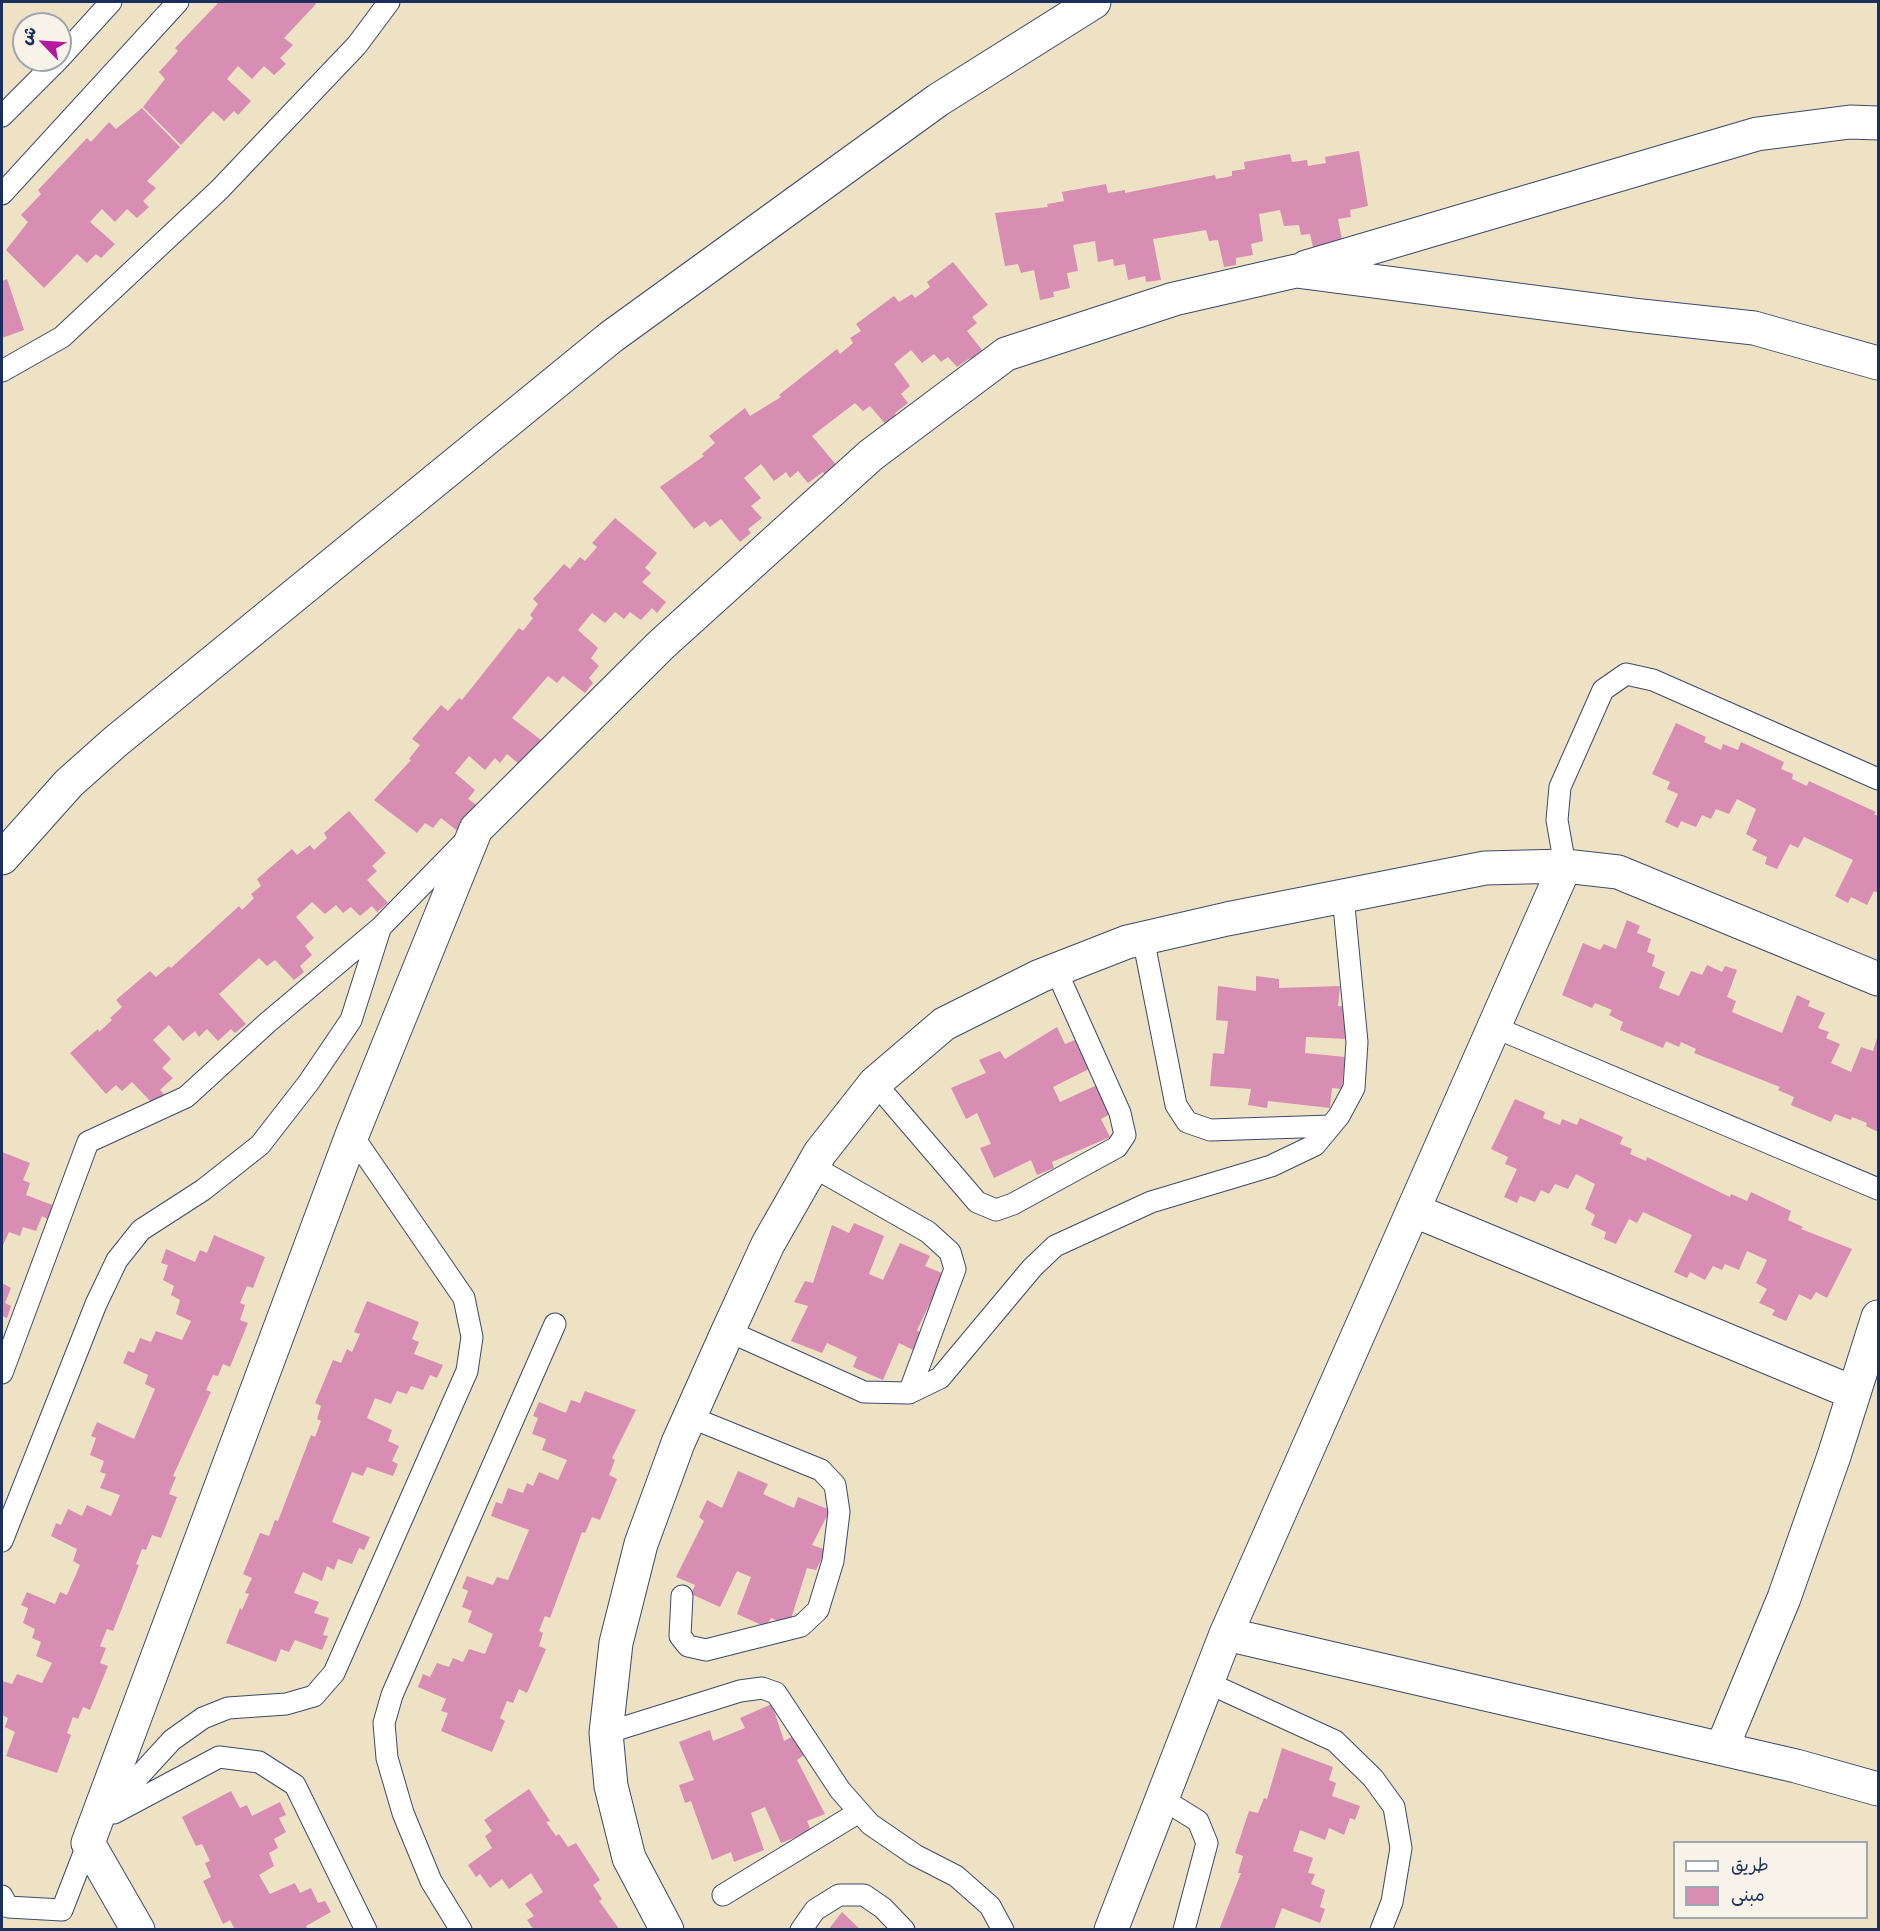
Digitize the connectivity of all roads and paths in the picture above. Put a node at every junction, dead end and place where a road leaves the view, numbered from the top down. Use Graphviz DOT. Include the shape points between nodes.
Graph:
graph roads {
  1 [pos="111,2"];
  2 [pos="178,2"];
  3 [pos="389,2"];
  4 [pos="1094,2"];
  5 [pos="72,45"];
  6 [pos="46,72"];
  7 [pos="2,116"];
  8 [pos="1878,123"];
  9 [pos="2,194"];
  10 [pos="1296,271"];
  11 [pos="1878,363"];
  12 [pos="2,371"];
  13 [pos="1878,779"];
  14 [pos="476,829"];
  15 [pos="2,858"];
  16 [pos="1565,866"];
  17 [pos="1343,896"];
  18 [pos="380,928"];
  19 [pos="1143,938"];
  20 [pos="1056,970"];
  21 [pos="1878,979"];
  22 [pos="1494,1027"];
  23 [pos="875,1083"];
  24 [pos="1331,1126"];
  25 [pos="352,1135"];
  26 [pos="812,1166"];
  27 [pos="1878,1189"];
  28 [pos="1413,1210"];
  29 [pos="1878,1317"];
  30 [pos="555,1324"];
  31 [pos="728,1331"];
  32 [pos="2,1373"];
  33 [pos="909,1393"];
  34 [pos="1854,1393"];
  35 [pos="690,1417"];
  36 [pos="2,1541"];
  37 [pos="682,1596"];
  38 [pos="1226,1634"];
  39 [pos="1206,1682"];
  40 [pos="606,1733"];
  41 [pos="1722,1748"];
  42 [pos="1878,1789"];
  43 [pos="1161,1798"];
  44 [pos="859,1812"];
  45 [pos="92,1832"];
  46 [pos="723,1895"];
  47 [pos="2,1896"];
  48 [pos="138,1929"];
  49 [pos="366,1929"];
  50 [pos="461,1929"];
  51 [pos="667,1929"];
  52 [pos="801,1929"];
  53 [pos="904,1929"];
  54 [pos="1003,1929"];
  55 [pos="1111,1929"];
  56 [pos="1184,1929"];
  57 [pos="1381,1929"];
  1 -- 5 [label="lane"];
  2 -- 9 [label="lane"];
  3 -- 12 [label="lane" via="357,45 219,190 62,337"];
  4 -- 15 [label="street" via="938,100 611,337 115,742 69,783"];
  6 -- 7 [label="lane"];
  8 -- 10 [label="street" via="1850,122 1757,134"];
  10 -- 11 [label="street" via="1754,328"];
  10 -- 14 [label="street" via="1174,299 1006,354 871,455 661,645"];
  13 -- 16 [label="lane" via="1653,680 1626,674 1603,690 1560,788 1557,820"];
  14 -- 18 [label="lane"];
  14 -- 25 [label="street"];
  16 -- 17 [label="street" via="1485,868"];
  16 -- 21 [label="street" via="1618,872"];
  16 -- 22 [label="street"];
  17 -- 19 [label="street"];
  17 -- 24 [label="lane" via="1357,1042 1354,1088"];
  18 -- 32 [label="lane" via="186,1097 88,1142"];
  18 -- 36 [label="lane" via="351,1020 260,1144 203,1190 141,1230 117,1260"];
  19 -- 20 [label="street"];
  19 -- 24 [label="lane" via="1176,1105 1186,1122 1210,1130"];
  20 -- 23 [label="street" via="944,1024"];
  20 -- 23 [label="lane" via="1120,1113 1125,1135 1117,1148 996,1210 977,1202"];
  22 -- 27 [label="lane"];
  22 -- 28 [label="street"];
  23 -- 26 [label="street"];
  24 -- 33 [label="lane" via="1315,1145 1271,1166 1151,1202 1055,1246 940,1378"];
  25 -- 45 [label="street"];
  25 -- 45 [label="lane" via="464,1298 472,1336 467,1371 333,1673 314,1696 286,1704 228,1708 203,1718 172,1740"];
  26 -- 31 [label="street" via="768,1244"];
  26 -- 33 [label="lane" via="928,1232 950,1252 955,1269"];
  28 -- 34 [label="street"];
  28 -- 38 [label="street"];
  29 -- 34 [label="street"];
  30 -- 50 [label="lane" via="392,1695 384,1723 387,1758 403,1813 430,1881"];
  31 -- 33 [label="lane" via="864,1392"];
  31 -- 35 [label="street"];
  34 -- 41 [label="street" via="1784,1598"];
  35 -- 37 [label="lane" via="821,1470 835,1485 839,1512 833,1561 818,1610 801,1626 706,1650 688,1646 680,1636"];
  35 -- 40 [label="street" via="641,1544 616,1643"];
  38 -- 39 [label="street"];
  38 -- 41 [label="street"];
  39 -- 43 [label="street"];
  39 -- 57 [label="lane" via="1335,1741 1373,1778 1394,1807 1401,1848 1392,1902"];
  40 -- 44 [label="lane" via="740,1691 762,1688 776,1693"];
  40 -- 51 [label="street" via="611,1786 629,1858"];
  41 -- 42 [label="street"];
  43 -- 55 [label="street"];
  43 -- 56 [label="lane" via="1198,1821 1207,1843"];
  44 -- 46 [label="lane"];
  44 -- 54 [label="lane" via="896,1844 956,1876 990,1906"];
  45 -- 47 [label="lane" via="62,1910 8,1907"];
  45 -- 48 [label="street"];
  45 -- 49 [label="lane" via="219,1757 259,1762 295,1785"];
  52 -- 53 [label="lane" via="815,1910 839,1895 864,1896"];
}
